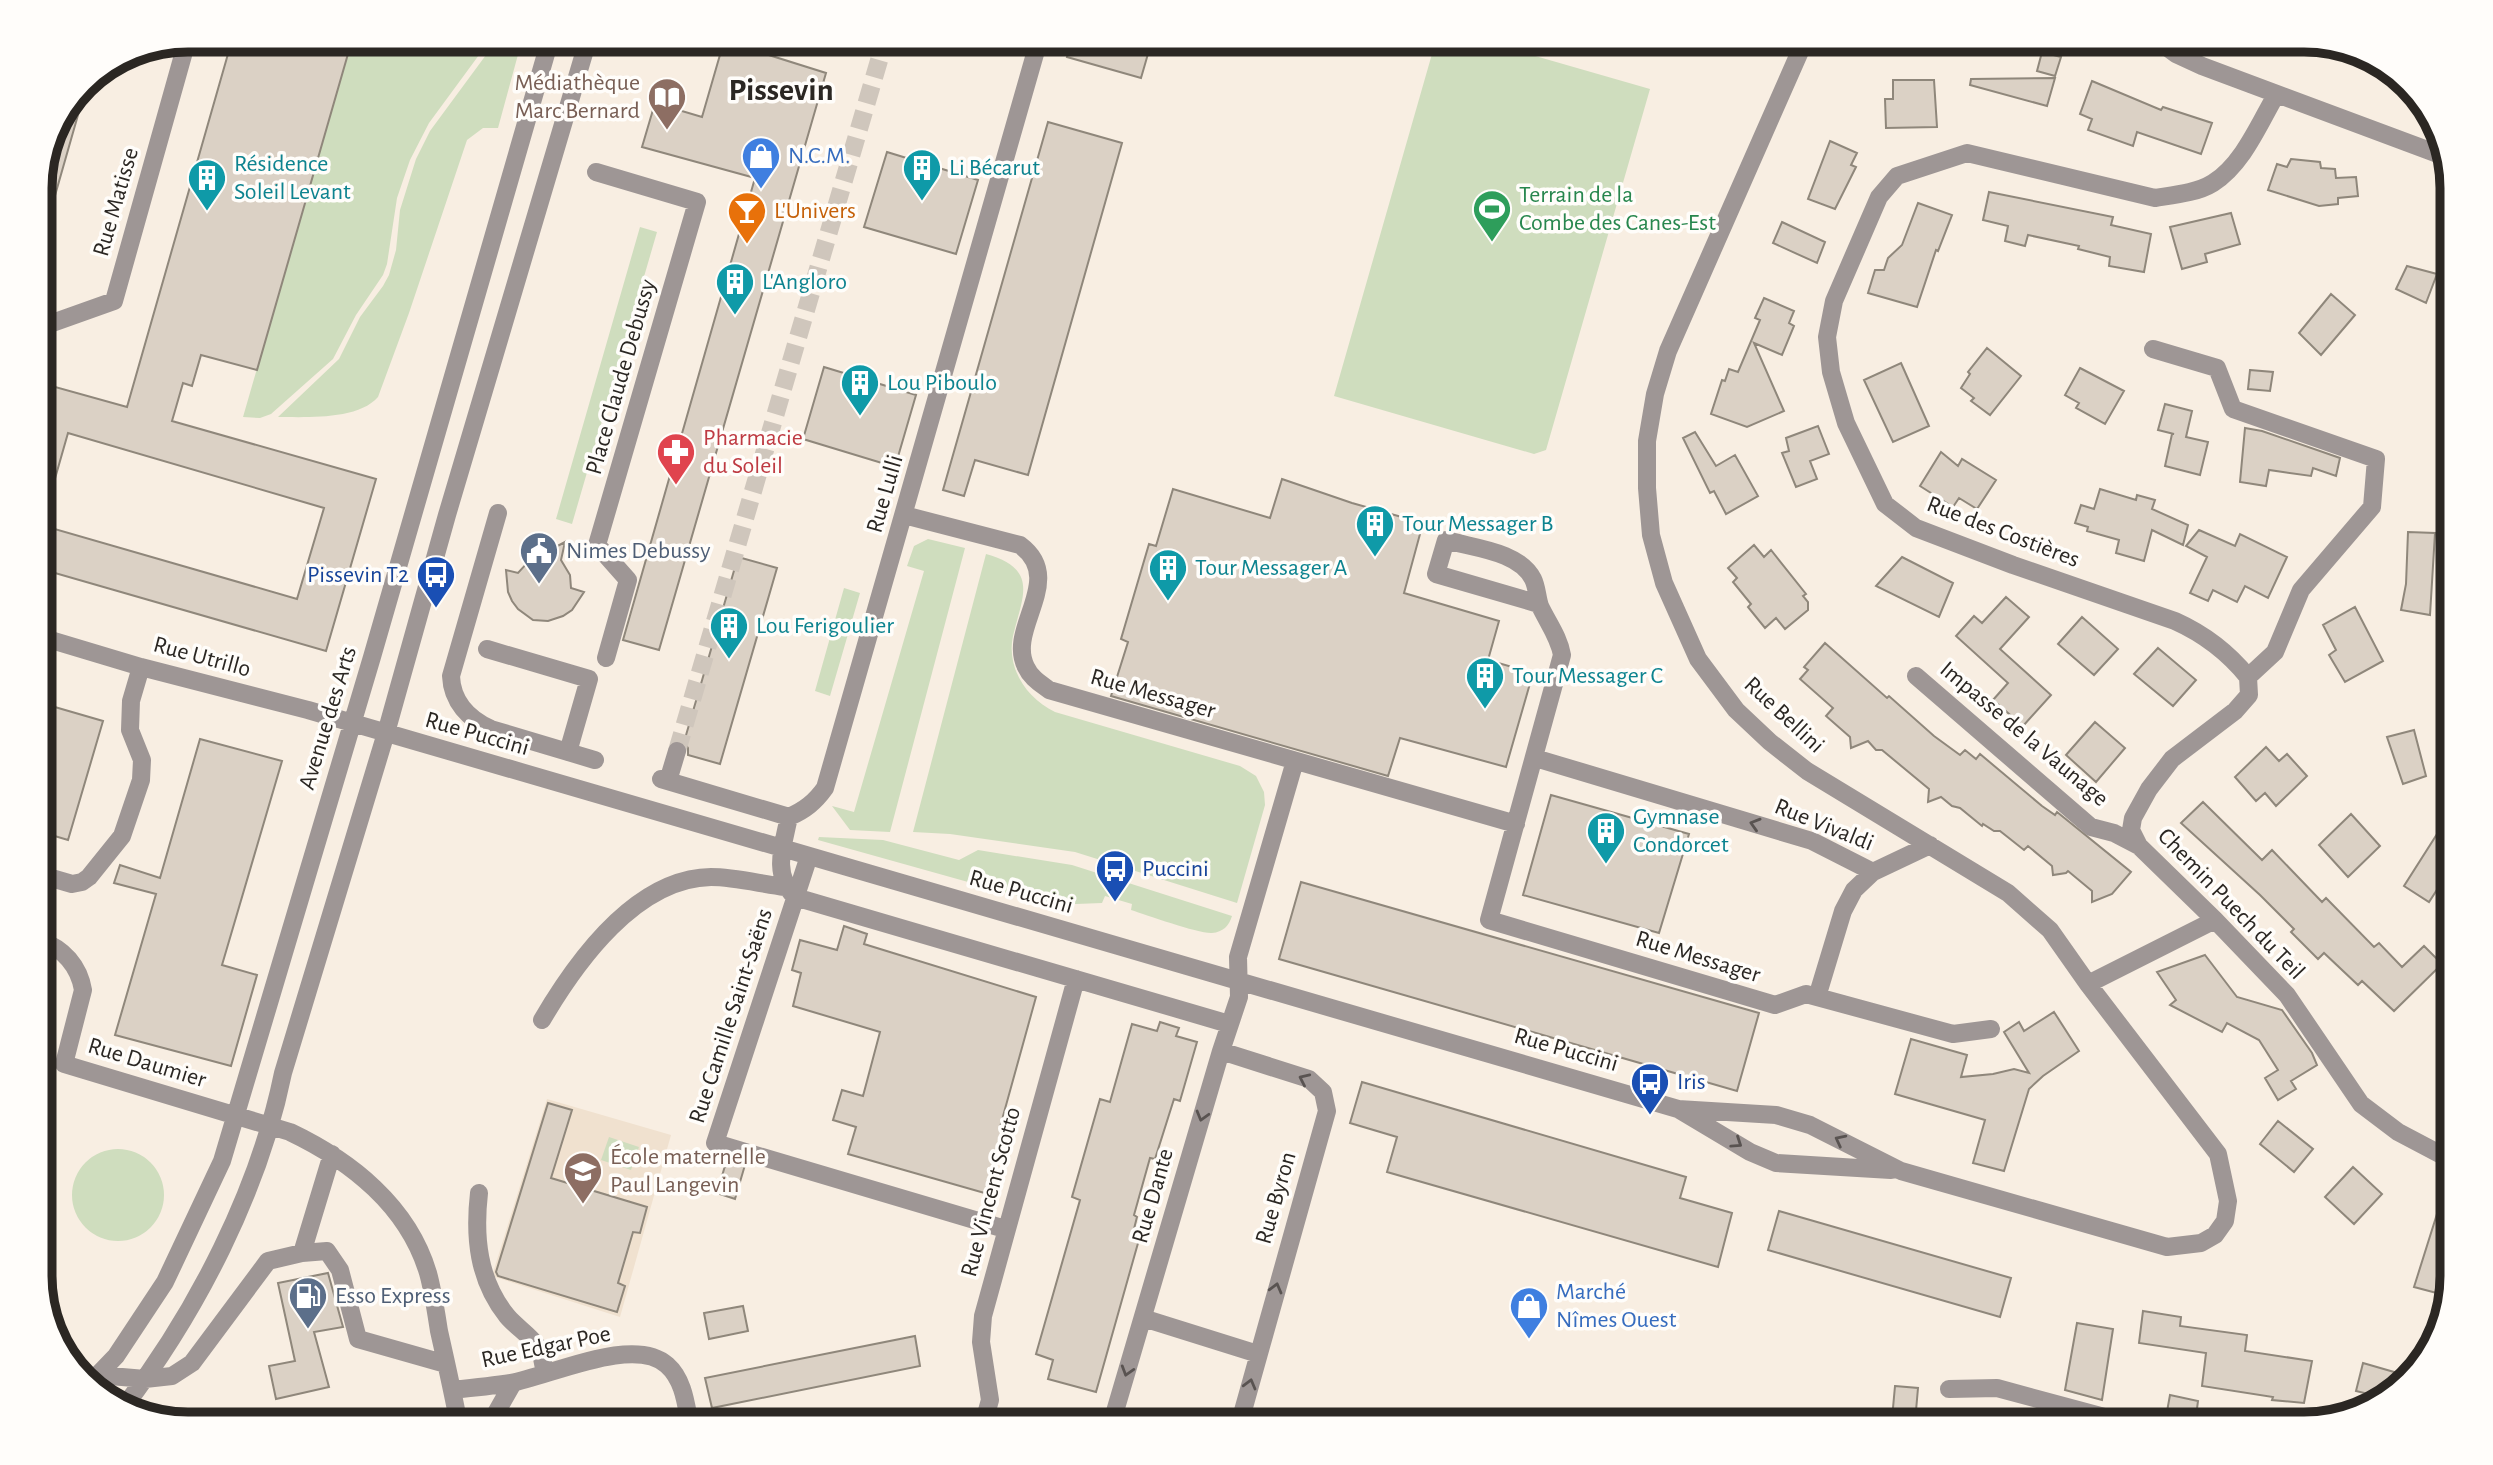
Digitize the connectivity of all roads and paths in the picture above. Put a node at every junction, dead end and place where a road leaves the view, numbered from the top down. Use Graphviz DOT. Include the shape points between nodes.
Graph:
graph roads {
  1 [pos="184,52"];
  2 [pos="547,52"];
  3 [pos="584,52"];
  4 [pos="1037,52"];
  5 [pos="1800,52"];
  6 [pos="2173,52"];
  7 [pos="2276,95"];
  8 [pos="2435,153"];
  9 [pos="596,172"];
  10 [pos="53,323"];
  11 [pos="2153,349"];
  12 [pos="498,513"];
  13 [pos="904,515"];
  14 [pos="1539,604"];
  15 [pos="53,641"];
  16 [pos="487,649"];
  17 [pos="606,658"];
  18 [pos="141,667"];
  19 [pos="1916,676"];
  20 [pos="2248,677"];
  21 [pos="351,722"];
  22 [pos="386,733"];
  23 [pos="677,751"];
  24 [pos="568,752"];
  25 [pos="1535,758"];
  26 [pos="594,760"];
  27 [pos="1295,761"];
  28 [pos="789,817"];
  29 [pos="1516,824"];
  30 [pos="1930,845"];
  31 [pos="2139,846"];
  32 [pos="809,856"];
  33 [pos="1873,872"];
  34 [pos="53,878"];
  35 [pos="790,892"];
  36 [pos="2215,920"];
  37 [pos="53,947"];
  38 [pos="1076,979"];
  39 [pos="1239,981"];
  40 [pos="2088,984"];
  41 [pos="1816,997"];
  42 [pos="542,1020"];
  43 [pos="1229,1024"];
  44 [pos="1991,1029"];
  45 [pos="1221,1051"];
  46 [pos="1678,1109"];
  47 [pos="235,1115"];
  48 [pos="271,1126"];
  49 [pos="332,1154"];
  50 [pos="2440,1154"];
  51 [pos="1901,1171"];
  52 [pos="479,1193"];
  53 [pos="1005,1228"];
  54 [pos="2167,1247"];
  55 [pos="302,1253"];
  56 [pos="1143,1318"];
  57 [pos="1258,1354"];
  58 [pos="446,1364"];
  59 [pos="545,1373"];
  60 [pos="96,1376"];
  61 [pos="98,1378"];
  62 [pos="145,1379"];
  63 [pos="513,1383"];
  64 [pos="452,1390"];
  65 [pos="1949,1390"];
  66 [pos="130,1399"];
  67 [pos="456,1412"];
  68 [pos="497,1412"];
  69 [pos="688,1412"];
  70 [pos="989,1412"];
  71 [pos="1115,1412"];
  72 [pos="1243,1412"];
  73 [pos="2086,1412"];
  1 -- 10 [label="street, Rue Matisse" via="114,301"];
  2 -- 21 [label="street, Avenue des Arts"];
  3 -- 22 [label="street"];
  4 -- 13 [label="street, Rue Lulli"];
  5 -- 30 [label="street, Rue Bellini" via="1658,383 1647,441 1651,536 1664,583 1698,659 1736,710 1807,771"];
  6 -- 7 [label="street"];
  7 -- 8 [label="street"];
  7 -- 20 [label="street, Rue des Costières" via="2234,165 2212,184 2186,193 2155,198 1967,153 1897,176 1880,197 1834,301 1827,337 1846,423 1885,504 1916,528 2200,632"];
  9 -- 17 [label="street, Place Claude Debussy" via="697,202 597,545 628,580"];
  11 -- 20 [label="street, Chemin Puech du Teil" via="2217,368 2233,409 2376,459 2372,507 2301,590 2275,652"];
  12 -- 24 [label="street" via="453,666 451,687 465,712 477,722"];
  13 -- 27 [label="street, Rue Messager" via="1020,545 1031,554 1038,584 1021,650 1034,679 1049,690"];
  13 -- 28 [label="street, Rue Lulli" via="829,779 817,799"];
  14 -- 14 [label="street, Rue Messager" via="1436,574 1446,540 1520,563 1533,579"];
  14 -- 25 [label="street, Rue Messager" via="1562,656"];
  15 -- 18 [label="street, Rue Utrillo"];
  16 -- 24 [label="street" via="589,679"];
  18 -- 21 [label="street, Rue Utrillo"];
  18 -- 34 [label="street" via="131,701 130,730 142,760 141,780 121,836 82,882"];
  19 -- 31 [label="street, Impasse de la Vaunage" via="2091,827"];
  20 -- 31 [label="street, Chemin Puech du Teil" via="2249,695 2172,759 2150,789 2133,818 2131,830"];
  21 -- 22 [label="street, Rue Puccini"];
  21 -- 47 [label="street, Avenue des Arts"];
  22 -- 32 [label="street, Rue Puccini"];
  22 -- 48 [label="street"];
  23 -- 28 [label="street" via="665,780"];
  24 -- 26 [label="street"];
  25 -- 29 [label="street, Rue Messager"];
  33 -- 25 [label="street, Rue Vivaldi, one-way" via="1812,841"];
  27 -- 29 [label="street, Rue Messager"];
  27 -- 39 [label="street, Rue Dante" via="1238,957"];
  28 -- 35 [label="street" via="779,866"];
  29 -- 41 [label="street, Rue Messager" via="1489,920 1775,1005 1806,994"];
  30 -- 33 [label="street, Rue Vivaldi"];
  30 -- 40 [label="street, Rue Bellini" via="2008,893 2050,930"];
  31 -- 36 [label="street, Chemin Puech du Teil"];
  32 -- 35 [label="street, Rue Camille Saint-Saëns"];
  32 -- 39 [label="street, Rue Puccini"];
  33 -- 41 [label="street" via="1854,890 1843,911"];
  35 -- 38 [label="street"];
  35 -- 42 [label="street" via="711,877 664,888 636,905 583,958"];
  35 -- 53 [label="street, Rue Camille Saint-Saëns" via="715,1143"];
  36 -- 40 [label="street"];
  36 -- 50 [label="street, Chemin Puech du Teil" via="2287,995 2361,1104 2398,1132"];
  37 -- 47 [label="street, Rue Daumier" via="62,951 81,978 83,990 64,1064"];
  38 -- 43 [label="street"];
  38 -- 53 [label="street, Rue Vincent Scotto"];
  39 -- 43 [label="street, Rue Dante" via="1239,998"];
  39 -- 46 [label="street, Rue Puccini"];
  40 -- 54 [label="street, Rue Bellini" via="2218,1154 2228,1201 2225,1221 2216,1235 2201,1243"];
  41 -- 44 [label="street, Rue Messager" via="1953,1034"];
  43 -- 45 [label="street, Rue Dante"];
  45 -- 56 [label="street, Rue Dante, one-way"];
  57 -- 45 [label="street, Rue Byron, one-way" via="1327,1111 1323,1092 1309,1079"];
  51 -- 46 [label="street, Rue Puccini, one-way" via="1810,1125 1776,1115"];
  46 -- 51 [label="street, Rue Puccini, one-way" via="1776,1163"];
  47 -- 48 [label="street"];
  47 -- 60 [label="street, Avenue des Arts" via="222,1161 179,1256 148,1311"];
  48 -- 49 [label="street"];
  48 -- 62 [label="street" via="214,1262"];
  49 -- 55 [label="street"];
  49 -- 58 [label="street" via="388,1202 410,1233 428,1272"];
  51 -- 54 [label="street, Rue Puccini"];
  52 -- 59 [label="street" via="475,1223 485,1277 507,1316 539,1348"];
  53 -- 70 [label="street, Rue Vincent Scotto" via="982,1316"];
  55 -- 58 [label="street" via="327,1251 340,1270 358,1339"];
  55 -- 62 [label="street" via="268,1261 192,1363 172,1376"];
  56 -- 57 [label="street"];
  56 -- 71 [label="street, Rue Dante, one-way"];
  72 -- 57 [label="street, Rue Byron, one-way"];
  58 -- 64 [label="street"];
  59 -- 63 [label="street, Rue Edgar Poe"];
  59 -- 69 [label="street, Rue Edgar Poe" via="616,1356 654,1358 675,1375"];
  61 -- 62 [label="street"];
  62 -- 66 [label="street"];
  63 -- 64 [label="street, Rue Edgar Poe"];
  63 -- 68 [label="street"];
  64 -- 67 [label="street"];
  65 -- 73 [label="street" via="1997,1388"];
}
